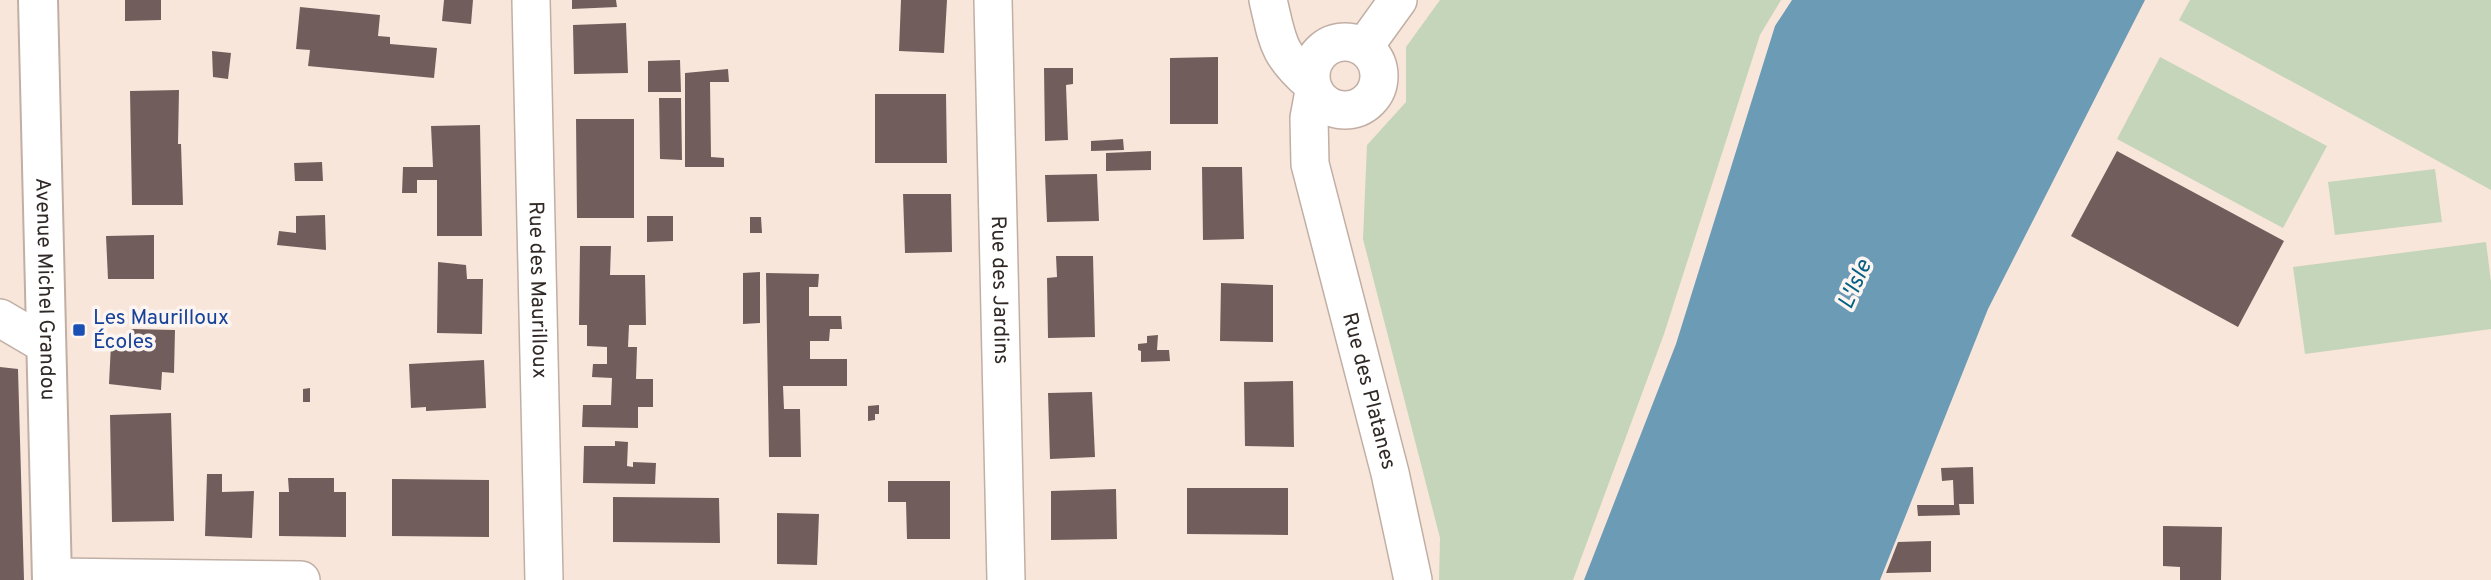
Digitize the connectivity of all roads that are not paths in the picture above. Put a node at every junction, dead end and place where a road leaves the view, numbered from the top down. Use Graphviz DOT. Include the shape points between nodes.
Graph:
graph roads {
  1 [pos="38,0"];
  2 [pos="531,0"];
  3 [pos="993,0"];
  4 [pos="1398,0"];
  5 [pos="1269,5"];
  6 [pos="1347,45"];
  7 [pos="1312,87"];
  8 [pos="1347,110"];
  9 [pos="1319,202"];
  10 [pos="0,318"];
  11 [pos="46,345"];
  12 [pos="52,579"];
  13 [pos="301,580"];
  14 [pos="544,580"];
  15 [pos="1006,580"];
  16 [pos="1413,580"];
  1 -- 11 [label="main road, Avenue Michel Grandou"];
  2 -- 14 [label="street, Rue des Maurilloux"];
  3 -- 15 [label="street, Rue des Jardins"];
  4 -- 6 [label="street"];
  5 -- 6 [label="street" via="1308,38"];
  5 -- 7 [label="street" via="1283,54"];
  6 -- 7 [label="street, Rue des Platanes" via="1320,51 1310,71"];
  6 -- 8 [label="street, Rue des Platanes" via="1377,63 1378,85 1367,103"];
  7 -- 8 [label="street" via="1328,106"];
  7 -- 9 [label="street, Rue des Platanes" via="1310,164"];
  8 -- 9 [label="street, Rue des Platanes" via="1330,141"];
  9 -- 16 [label="street, Rue des Platanes"];
  10 -- 11 [label="street"];
  11 -- 12 [label="main road, Avenue Michel Grandou"];
  12 -- 13 [label="street"];
}
